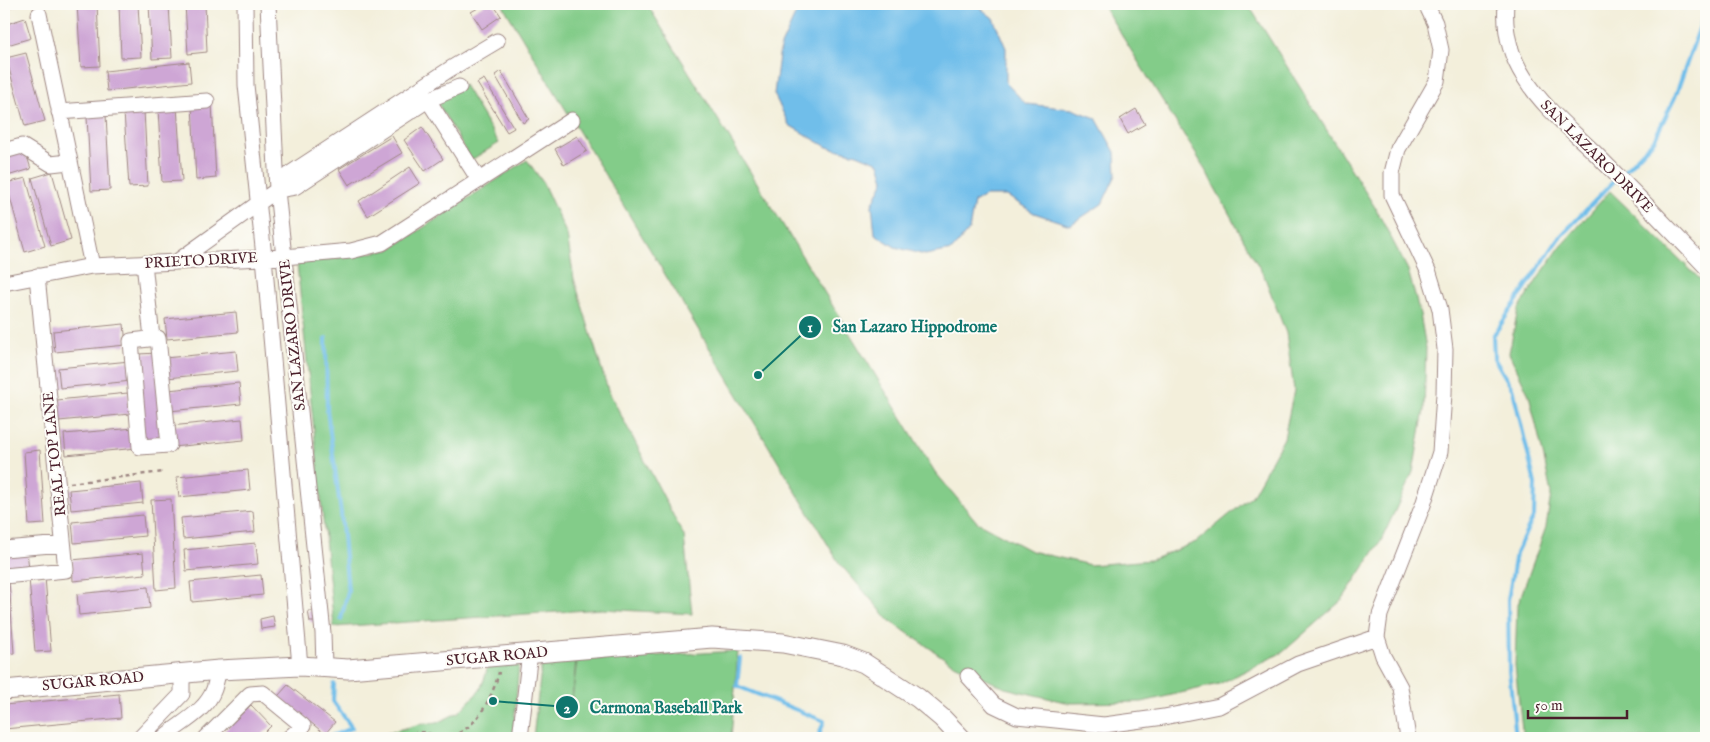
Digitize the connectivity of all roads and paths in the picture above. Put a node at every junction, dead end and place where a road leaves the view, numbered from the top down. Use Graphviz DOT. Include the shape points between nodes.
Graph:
graph roads {
  1 [pos="245,4"];
  2 [pos="268,4"];
  3 [pos="1426,4"];
  4 [pos="1506,4"];
  5 [pos="39,14"];
  6 [pos="496,41"];
  7 [pos="459,87"];
  8 [pos="428,100"];
  9 [pos="207,101"];
  10 [pos="59,112"];
  11 [pos="572,120"];
  12 [pos="4,151"];
  13 [pos="70,162"];
  14 [pos="479,180"];
  15 [pos="276,190"];
  16 [pos="259,203"];
  17 [pos="264,257"];
  18 [pos="284,257"];
  19 [pos="178,261"];
  20 [pos="144,263"];
  21 [pos="92,266"];
  22 [pos="1706,267"];
  23 [pos="37,276"];
  24 [pos="4,283"];
  25 [pos="152,338"];
  26 [pos="163,472"];
  27 [pos="57,485"];
  28 [pos="63,544"];
  29 [pos="4,549"];
  30 [pos="4,576"];
  31 [pos="1377,637"];
  32 [pos="530,652"];
  33 [pos="502,656"];
  34 [pos="300,666"];
  35 [pos="324,666"];
  36 [pos="219,670"];
  37 [pos="182,673"];
  38 [pos="968,676"];
  39 [pos="4,690"];
  40 [pos="162,715"];
  41 [pos="171,731"];
  42 [pos="140,738"];
  43 [pos="206,738"];
  44 [pos="290,738"];
  45 [pos="405,738"];
  46 [pos="520,738"];
  47 [pos="961,738"];
  48 [pos="1408,738"];
  1 -- 16 [label="street, SAN LAZARO DRIVE" via="246,85"];
  2 -- 15 [label="street, SAN LAZARO DRIVE"];
  3 -- 31 [label="street" via="1435,23 1441,50 1437,81 1398,149 1392,173 1392,195 1429,273 1440,309 1445,349 1440,452 1424,505 1380,614"];
  4 -- 22 [label="street, SAN LAZARO DRIVE" via="1510,49 1545,106"];
  5 -- 10 [label="street"];
  6 -- 15 [label="street" via="291,173"];
  7 -- 8 [label="street"];
  8 -- 14 [label="street"];
  8 -- 15 [label="street" via="295,187"];
  9 -- 10 [label="street"];
  10 -- 13 [label="street"];
  11 -- 14 [label="street, PRIETO DRIVE"];
  12 -- 13 [label="street" via="22,146 51,164"];
  13 -- 21 [label="street"];
  14 -- 18 [label="street, PRIETO DRIVE" via="382,243 351,251"];
  15 -- 16 [label="street"];
  15 -- 18 [label="street, SAN LAZARO DRIVE"];
  16 -- 17 [label="street, SAN LAZARO DRIVE"];
  16 -- 19 [label="street"];
  17 -- 18 [label="street, PRIETO DRIVE"];
  17 -- 19 [label="street, PRIETO DRIVE"];
  17 -- 34 [label="street, SAN LAZARO DRIVE"];
  18 -- 35 [label="street, SAN LAZARO DRIVE"];
  19 -- 20 [label="street, PRIETO DRIVE"];
  20 -- 21 [label="street, PRIETO DRIVE"];
  20 -- 25 [label="street"];
  21 -- 23 [label="street, PRIETO DRIVE"];
  23 -- 24 [label="street, PRIETO DRIVE"];
  23 -- 27 [label="street, REAL TOP LANE"];
  25 -- 25 [label="street" via="131,341 140,447 168,445 158,338"];
  26 -- 27 [label="path"];
  27 -- 28 [label="street, REAL TOP LANE"];
  28 -- 29 [label="street"];
  28 -- 30 [label="street, REAL TOP LANE" via="66,570"];
  31 -- 38 [label="street" via="1298,664 1219,706 1104,725 1017,716 994,705"];
  31 -- 48 [label="street" via="1383,656 1400,686"];
  32 -- 33 [label="main road, SUGAR ROAD"];
  32 -- 46 [label="street"];
  32 -- 47 [label="main road, SUGAR ROAD" via="712,638 783,642 817,648 864,663 882,674 918,698"];
  33 -- 35 [label="main road, SUGAR ROAD" via="348,669"];
  33 -- 45 [label="path" via="497,680 474,722 447,736 421,731"];
  34 -- 35 [label="main road, SUGAR ROAD"];
  34 -- 36 [label="main road, SUGAR ROAD"];
  36 -- 37 [label="main road, SUGAR ROAD"];
  36 -- 41 [label="street" via="214,691 195,715"];
  37 -- 39 [label="main road, SUGAR ROAD"];
  37 -- 40 [label="street" via="182,694"];
  40 -- 41 [label="street"];
  40 -- 42 [label="street"];
  43 -- 44 [label="street" via="250,694 264,693 303,726"];
}
